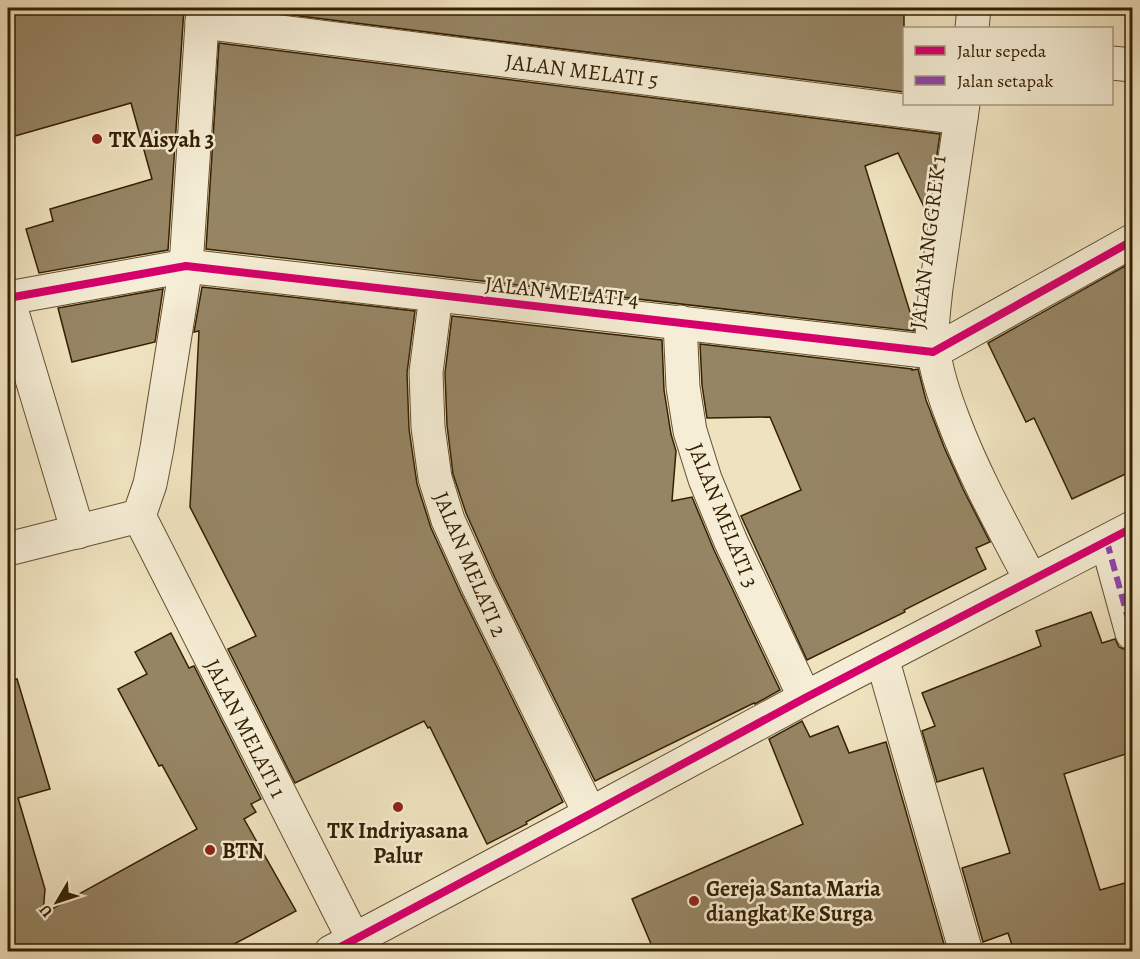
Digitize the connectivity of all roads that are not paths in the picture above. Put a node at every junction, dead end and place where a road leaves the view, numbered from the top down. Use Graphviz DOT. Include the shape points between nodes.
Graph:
graph roads {
  1 [pos="974,8"];
  2 [pos="202,15"];
  3 [pos="972,27"];
  4 [pos="1113,63"];
  5 [pos="1132,65"];
  6 [pos="903,104"];
  7 [pos="914,105"];
  8 [pos="962,111"];
  9 [pos="1132,241"];
  10 [pos="186,266"];
  11 [pos="436,295"];
  12 [pos="8,299"];
  13 [pos="680,322"];
  14 [pos="933,352"];
  15 [pos="139,516"];
  16 [pos="78,532"];
  17 [pos="1120,535"];
  18 [pos="8,549"];
  19 [pos="1031,580"];
  20 [pos="1132,633"];
  21 [pos="882,657"];
  22 [pos="805,698"];
  23 [pos="590,814"];
  24 [pos="348,948"];
  25 [pos="966,951"];
  1 -- 3 [label="street"];
  2 -- 6 [label="street, JALAN MELATI 5"];
  2 -- 10 [label="street"];
  4 -- 5 [label="street"];
  7 -- 8 [label="street, JALAN MELATI 5"];
  8 -- 14 [label="street, JALAN ANGGREK 1" via="936,288"];
  9 -- 14 [label="street"];
  10 -- 11 [label="street, JALAN MELATI 4"];
  10 -- 12 [label="street, JALAN MELATI 4"];
  10 -- 15 [label="street" via="157,448"];
  11 -- 13 [label="street, JALAN MELATI 4"];
  11 -- 23 [label="street, JALAN MELATI 2" via="426,372 428,427 435,478 447,520"];
  12 -- 16 [label="street"];
  13 -- 14 [label="street, JALAN MELATI 4"];
  13 -- 22 [label="street, JALAN MELATI 3" via="690,431 705,479"];
  14 -- 19 [label="street, JALAN ANGGREK 1" via="961,439"];
  15 -- 16 [label="street"];
  15 -- 24 [label="street, JALAN MELATI 1"];
  16 -- 18 [label="street"];
  17 -- 19 [label="street"];
  17 -- 20 [label="street"];
  19 -- 21 [label="street"];
  21 -- 22 [label="street"];
  21 -- 25 [label="street"];
  22 -- 23 [label="street"];
  23 -- 24 [label="street"];
}
